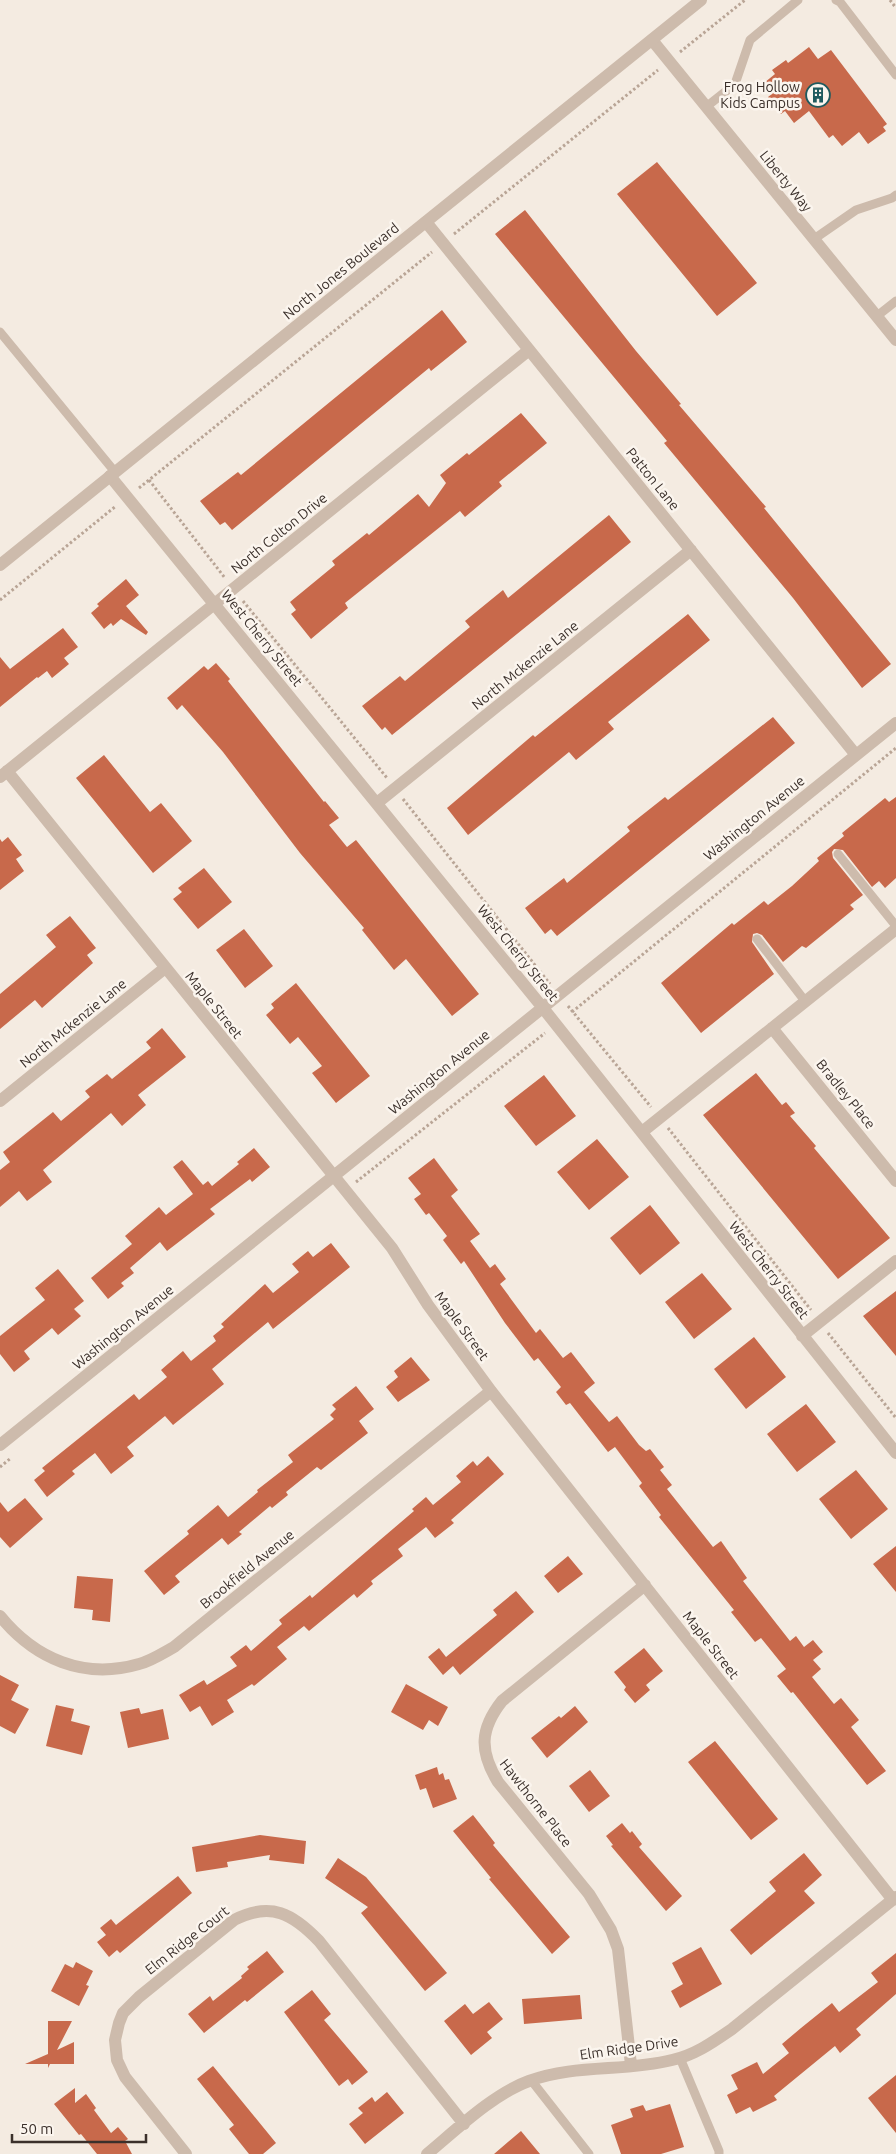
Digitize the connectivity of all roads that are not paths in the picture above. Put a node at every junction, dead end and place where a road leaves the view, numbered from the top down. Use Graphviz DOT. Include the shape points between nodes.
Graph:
graph roads {
  1 [pos="701,0"];
  2 [pos="798,0"];
  3 [pos="836,0"];
  4 [pos="652,40"];
  5 [pos="896,75"];
  6 [pos="706,107"];
  7 [pos="896,194"];
  8 [pos="426,222"];
  9 [pos="814,239"];
  10 [pos="896,301"];
  11 [pos="877,316"];
  12 [pos="0,332"];
  13 [pos="896,340"];
  14 [pos="529,350"];
  15 [pos="113,474"];
  16 [pos="691,550"];
  17 [pos="0,565"];
  18 [pos="215,604"];
  19 [pos="896,723"];
  20 [pos="856,755"];
  21 [pos="3,774"];
  22 [pos="377,803"];
  23 [pos="838,854"];
  24 [pos="896,927"];
  25 [pos="757,940"];
  26 [pos="165,968"];
  27 [pos="805,1001"];
  28 [pos="543,1008"];
  29 [pos="772,1028"];
  30 [pos="0,1102"];
  31 [pos="642,1132"];
  32 [pos="334,1176"];
  33 [pos="896,1181"];
  34 [pos="896,1260"];
  35 [pos="802,1336"];
  36 [pos="491,1391"];
  37 [pos="0,1446"];
  38 [pos="896,1453"];
  39 [pos="645,1584"];
  40 [pos="0,1616"];
  41 [pos="894,1898"];
  42 [pos="680,2058"];
  43 [pos="631,2065"];
  44 [pos="530,2080"];
  45 [pos="464,2124"];
  46 [pos="186,2154"];
  47 [pos="427,2154"];
  48 [pos="589,2154"];
  49 [pos="719,2154"];
  1 -- 4 [label="street, North Jones Boulevard"];
  2 -- 6 [label="lane" via="750,40 735,84"];
  3 -- 5 [label="lane"];
  4 -- 6 [label="street, Liberty Way"];
  4 -- 8 [label="street, North Jones Boulevard"];
  6 -- 9 [label="street, Liberty Way"];
  7 -- 9 [label="lane" via="856,210"];
  8 -- 14 [label="street, Patton Lane"];
  8 -- 15 [label="street, North Jones Boulevard"];
  9 -- 11 [label="street, Liberty Way"];
  10 -- 11 [label="lane"];
  11 -- 13 [label="street, Liberty Way"];
  12 -- 15 [label="lane"];
  14 -- 16 [label="street, Patton Lane"];
  14 -- 18 [label="street, North Colton Drive"];
  15 -- 17 [label="street, North Jones Boulevard"];
  15 -- 18 [label="street, West Cherry Street"];
  16 -- 20 [label="street, Patton Lane"];
  16 -- 22 [label="street, North Mckenzie Lane"];
  18 -- 21 [label="street, North Colton Drive"];
  18 -- 22 [label="street, West Cherry Street"];
  19 -- 20 [label="street, Washington Avenue"];
  20 -- 28 [label="street, Washington Avenue"];
  21 -- 26 [label="street, Maple Street"];
  22 -- 28 [label="street, West Cherry Street"];
  23 -- 24 [label="lane"];
  24 -- 27 [label="street"];
  25 -- 27 [label="lane"];
  26 -- 30 [label="street, North Mckenzie Lane"];
  26 -- 32 [label="street, Maple Street"];
  27 -- 29 [label="street"];
  28 -- 31 [label="street, West Cherry Street"];
  28 -- 32 [label="street, Washington Avenue"];
  29 -- 31 [label="street"];
  29 -- 33 [label="street, Bradley Place"];
  31 -- 35 [label="street, West Cherry Street"];
  32 -- 36 [label="street, Maple Street" via="392,1248 428,1305"];
  32 -- 37 [label="street, Washington Avenue"];
  34 -- 35 [label="street"];
  35 -- 38 [label="street, West Cherry Street"];
  36 -- 39 [label="street, Maple Street"];
  36 -- 40 [label="street, Brookfield Avenue" via="174,1647 141,1664 111,1670 76,1667 46,1656 14,1633"];
  39 -- 41 [label="street, Maple Street"];
  39 -- 43 [label="street, Hawthorne Place" via="502,1701 491,1715 485,1732 487,1764 498,1782 589,1894 612,1930 618,1949"];
  41 -- 42 [label="street, Elm Ridge Drive" via="732,2029"];
  42 -- 43 [label="street, Elm Ridge Drive"];
  42 -- 49 [label="lane"];
  43 -- 44 [label="street, Elm Ridge Drive" via="579,2070"];
  44 -- 45 [label="street, Elm Ridge Drive" via="506,2092"];
  44 -- 48 [label="lane"];
  45 -- 46 [label="street, Elm Ridge Court" via="319,1941 300,1922 270,1911 248,1913 234,1920 138,1997 123,2013 119,2023 115,2040 117,2060 125,2077"];
  45 -- 47 [label="street, Elm Ridge Drive"];
}
